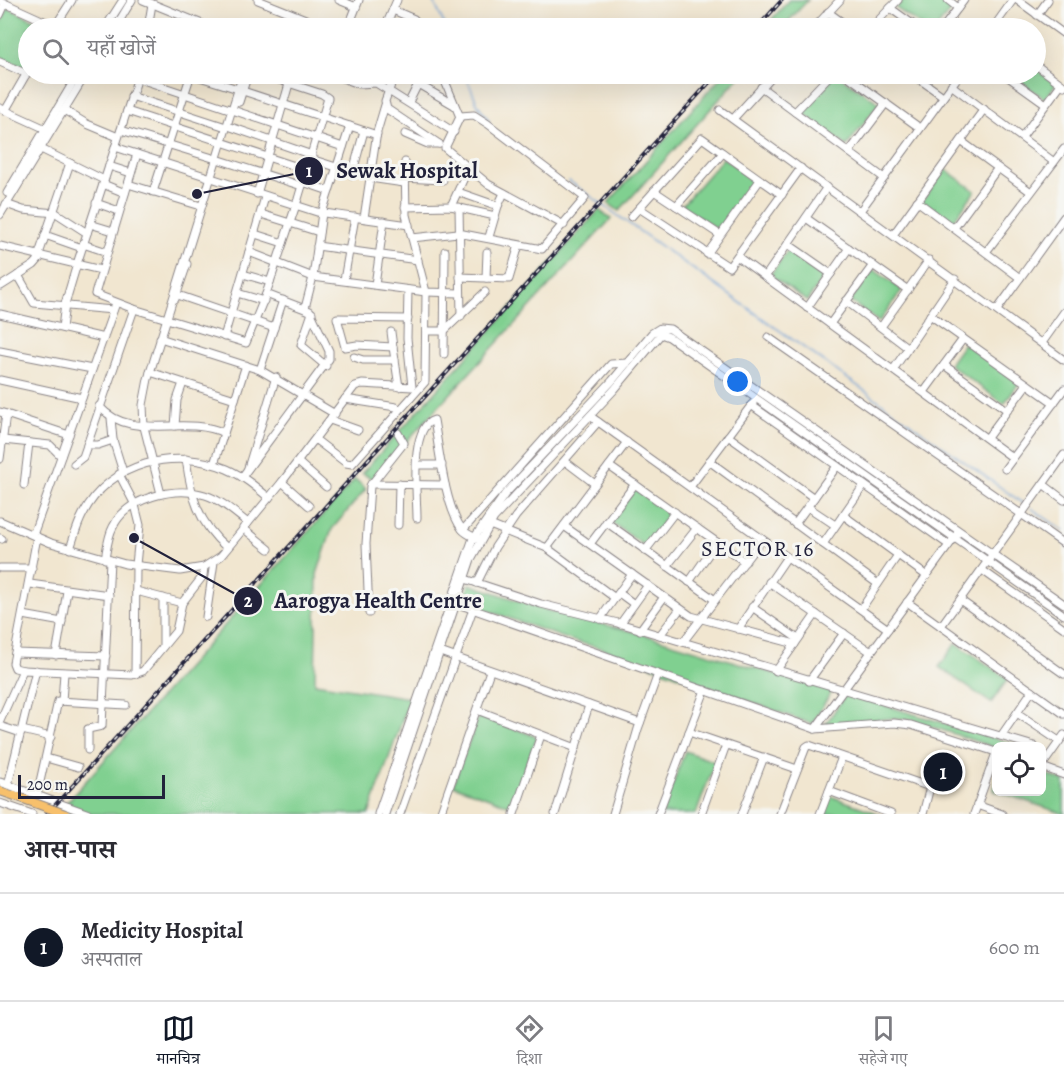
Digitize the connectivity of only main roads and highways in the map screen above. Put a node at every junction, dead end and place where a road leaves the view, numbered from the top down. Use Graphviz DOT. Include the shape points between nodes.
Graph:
graph roads {
  1 [pos="0,791"];
  2 [pos="65,814"];
  1 -- 2 [label="main road, bridge"];
}
